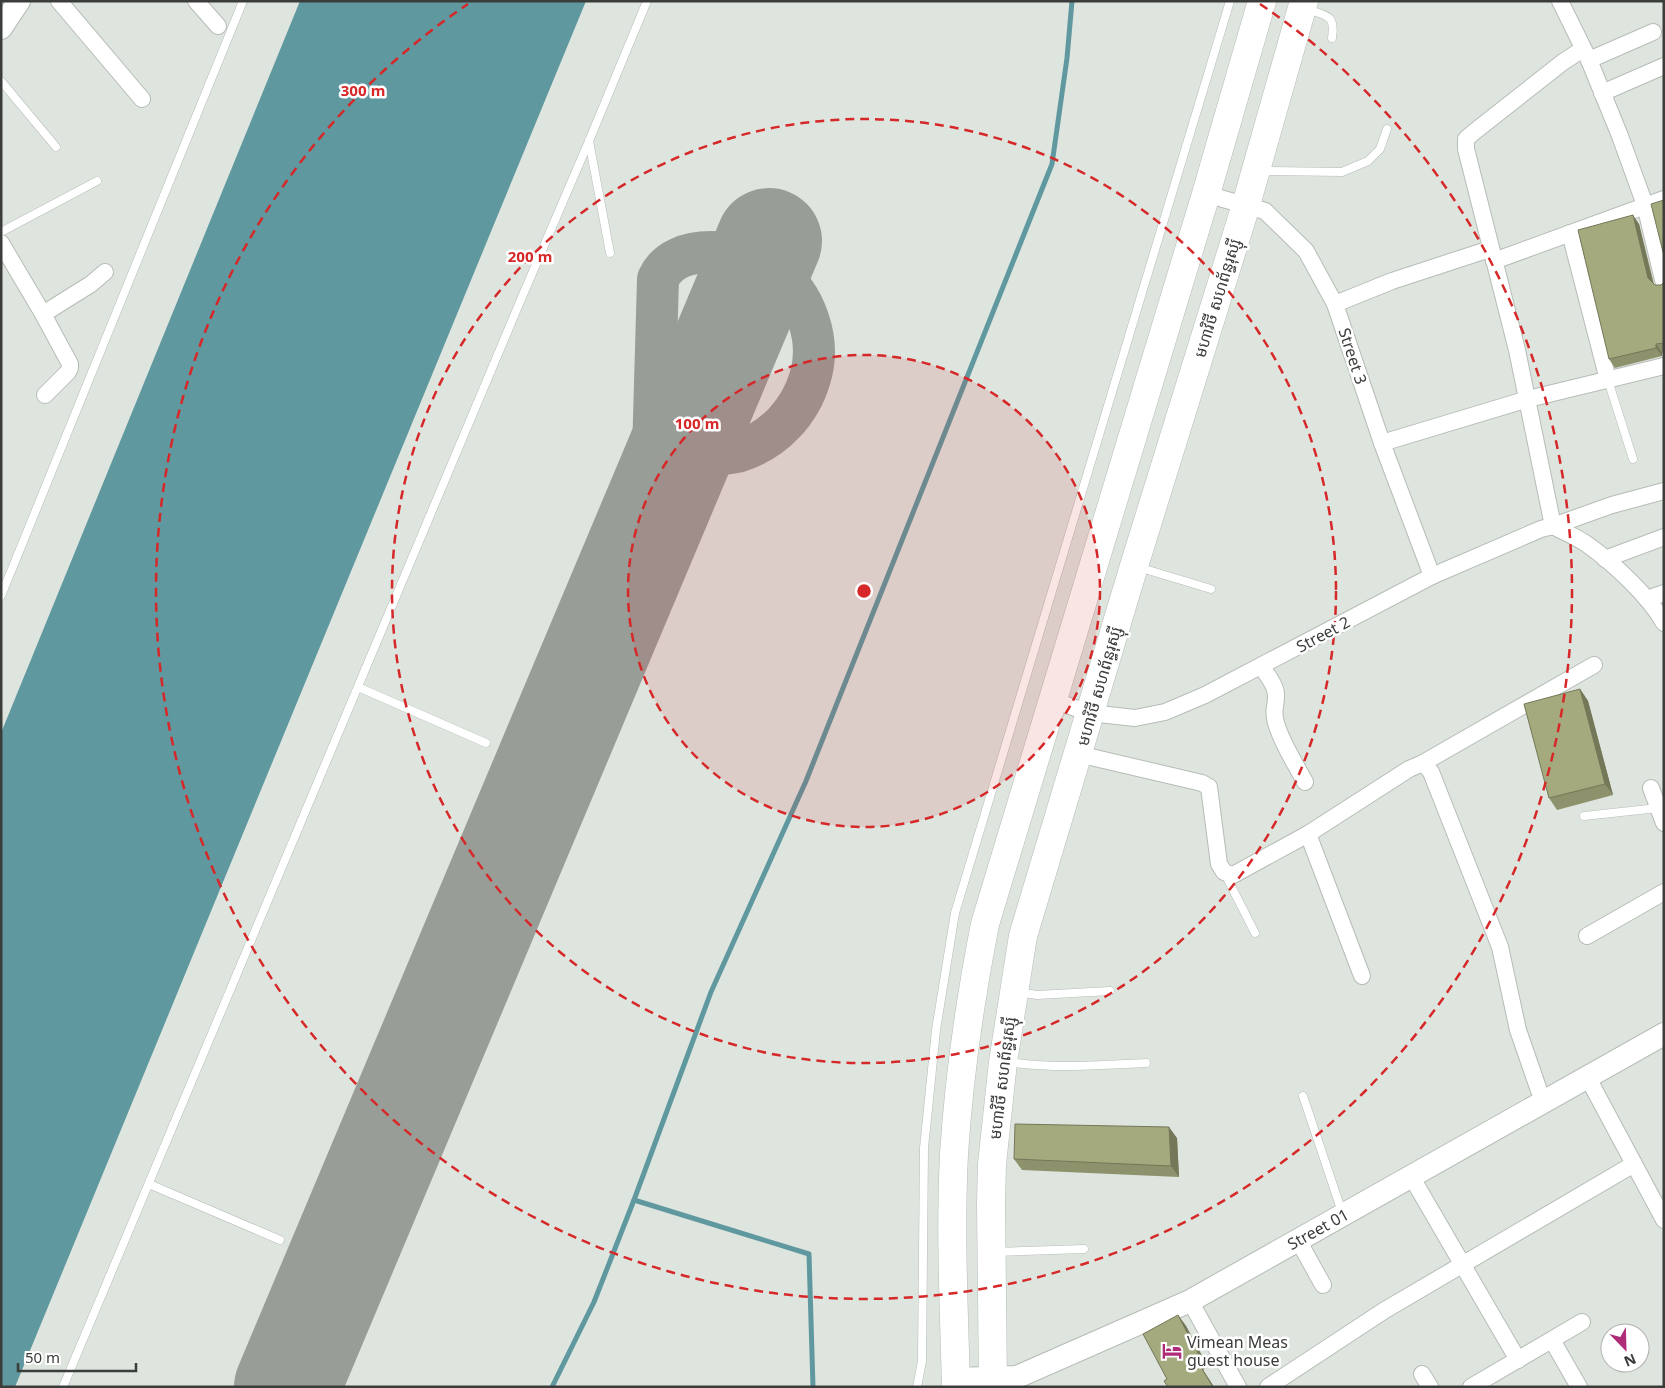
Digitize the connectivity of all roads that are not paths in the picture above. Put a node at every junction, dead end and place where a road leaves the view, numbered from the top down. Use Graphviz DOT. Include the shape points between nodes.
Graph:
graph roads {
  1 [pos="19,1"];
  2 [pos="59,1"];
  3 [pos="196,1"];
  4 [pos="243,1"];
  5 [pos="647,1"];
  6 [pos="1230,1"];
  7 [pos="1262,1"];
  8 [pos="1560,1"];
  9 [pos="1303,5"];
  10 [pos="218,26"];
  11 [pos="1,28"];
  12 [pos="1653,32"];
  13 [pos="1332,38"];
  14 [pos="1586,55"];
  15 [pos="1664,66"];
  16 [pos="1,81"];
  17 [pos="1602,93"];
  18 [pos="142,99"];
  19 [pos="1388,129"];
  20 [pos="590,141"];
  21 [pos="56,147"];
  22 [pos="1255,171"];
  23 [pos="97,181"];
  24 [pos="1206,194"];
  25 [pos="1664,199"];
  26 [pos="1246,205"];
  27 [pos="1645,205"];
  28 [pos="1,232"];
  29 [pos="1570,233"];
  30 [pos="1,243"];
  31 [pos="610,253"];
  32 [pos="1492,255"];
  33 [pos="105,272"];
  34 [pos="1664,284"];
  35 [pos="1335,304"];
  36 [pos="43,314"];
  37 [pos="1664,366"];
  38 [pos="1608,380"];
  39 [pos="45,395"];
  40 [pos="1528,399"];
  41 [pos="1382,443"];
  42 [pos="1633,459"];
  43 [pos="1664,492"];
  44 [pos="1553,526"];
  45 [pos="1664,537"];
  46 [pos="1605,559"];
  47 [pos="1134,566"];
  48 [pos="1432,576"];
  49 [pos="1211,589"];
  50 [pos="1664,593"];
  51 [pos="1,596"];
  52 [pos="1647,600"];
  53 [pos="1664,623"];
  54 [pos="1594,665"];
  55 [pos="1261,666"];
  56 [pos="358,688"];
  57 [pos="1052,700"];
  58 [pos="1090,713"];
  59 [pos="486,743"];
  60 [pos="1078,754"];
  61 [pos="1423,763"];
  62 [pos="1305,782"];
  63 [pos="1650,788"];
  64 [pos="1662,812"];
  65 [pos="1584,816"];
  66 [pos="1308,834"];
  67 [pos="1224,872"];
  68 [pos="1664,892"];
  69 [pos="1255,933"];
  70 [pos="1587,936"];
  71 [pos="1362,976"];
  72 [pos="1014,991"];
  73 [pos="1110,991"];
  74 [pos="1664,1034"];
  75 [pos="1003,1062"];
  76 [pos="1146,1063"];
  77 [pos="1588,1078"];
  78 [pos="1303,1096"];
  79 [pos="1544,1102"];
  80 [pos="1634,1164"];
  81 [pos="1411,1176"];
  82 [pos="149,1184"];
  83 [pos="1342,1214"];
  84 [pos="1664,1220"];
  85 [pos="280,1240"];
  86 [pos="1298,1240"];
  87 [pos="1084,1250"];
  88 [pos="991,1252"];
  89 [pos="1463,1265"];
  90 [pos="1323,1285"];
  91 [pos="1190,1301"];
  92 [pos="1582,1322"];
  93 [pos="1552,1340"];
  94 [pos="1518,1360"];
  95 [pos="956,1383"];
  96 [pos="993,1383"];
  97 [pos="63,1387"];
  98 [pos="917,1387"];
  99 [pos="1238,1387"];
  100 [pos="1268,1387"];
  101 [pos="1472,1387"];
  102 [pos="1579,1387"];
  1 -- 11 [label="street"];
  2 -- 18 [label="street"];
  3 -- 10 [label="street"];
  4 -- 51 [label="lane"];
  5 -- 20 [label="lane"];
  6 -- 98 [label="lane" via="956,913 936,1030 924,1148 922,1361"];
  7 -- 24 [label="highway"];
  8 -- 14 [label="street"];
  9 -- 13 [label="lane" via="1329,17 1333,22"];
  9 -- 22 [label="highway, មហាវិថី សហព័ន្ធរុស្ស៊ី"];
  12 -- 14 [label="street"];
  14 -- 17 [label="street"];
  14 -- 32 [label="street" via="1563,62 1466,138"];
  15 -- 17 [label="street"];
  16 -- 21 [label="lane"];
  17 -- 27 [label="street"];
  19 -- 22 [label="lane" via="1380,149 1368,161 1342,172"];
  20 -- 31 [label="lane"];
  20 -- 56 [label="lane"];
  22 -- 26 [label="highway, មហាវិថី សហព័ន្ធរុស្ស៊ី"];
  23 -- 28 [label="lane"];
  24 -- 26 [label="street, Street 3"];
  24 -- 57 [label="highway"];
  25 -- 27 [label="street"];
  26 -- 35 [label="street, Street 3" via="1265,211 1306,251"];
  26 -- 47 [label="highway, មហាវិថី សហព័ន្ធរុស្ស៊ី"];
  27 -- 29 [label="street"];
  27 -- 34 [label="street"];
  29 -- 32 [label="street"];
  29 -- 38 [label="street"];
  30 -- 36 [label="street"];
  32 -- 35 [label="street" via="1392,281"];
  32 -- 40 [label="street"];
  33 -- 36 [label="street"];
  35 -- 41 [label="street, Street 3"];
  36 -- 39 [label="street" via="70,364 70,368"];
  37 -- 38 [label="street"];
  38 -- 40 [label="street"];
  38 -- 42 [label="lane"];
  40 -- 41 [label="street"];
  40 -- 44 [label="street"];
  41 -- 48 [label="street, Street 3"];
  43 -- 44 [label="street, Street 2" via="1612,505"];
  44 -- 46 [label="street"];
  44 -- 48 [label="street, Street 2"];
  45 -- 46 [label="street"];
  46 -- 52 [label="street"];
  47 -- 49 [label="lane"];
  47 -- 58 [label="highway, មហាវិថី សហព័ន្ធរុស្ស៊ី"];
  48 -- 55 [label="street, Street 2"];
  50 -- 52 [label="street"];
  52 -- 53 [label="street"];
  54 -- 61 [label="street"];
  55 -- 58 [label="street, Street 2" via="1165,712 1135,718"];
  55 -- 62 [label="street" via="1275,687 1273,710 1276,724"];
  56 -- 59 [label="lane"];
  56 -- 82 [label="lane"];
  57 -- 58 [label="street, Street 2"];
  57 -- 95 [label="highway" via="985,924 973,983 954,1156 952,1251"];
  58 -- 60 [label="highway, មហាវិថី សហព័ន្ធរុស្ស៊ី"];
  60 -- 67 [label="street" via="1202,782 1209,787 1219,864"];
  60 -- 72 [label="highway, មហាវិថី សហព័ន្ធរុស្ស៊ី" via="1023,936"];
  61 -- 66 [label="street" via="1408,769"];
  61 -- 79 [label="street" via="1431,772 1500,947 1518,1030"];
  63 -- 64 [label="street"];
  64 -- 65 [label="lane"];
  66 -- 67 [label="street" via="1233,875"];
  66 -- 71 [label="street"];
  67 -- 69 [label="lane"];
  68 -- 70 [label="street"];
  72 -- 73 [label="lane" via="1037,995"];
  72 -- 75 [label="highway, មហាវិថី សហព័ន្ធរុស្ស៊ី"];
  74 -- 77 [label="street, Street 01"];
  75 -- 76 [label="lane" via="1066,1067"];
  75 -- 88 [label="highway, មហាវិថី សហព័ន្ធរុស្ស៊ី" via="992,1164"];
  77 -- 79 [label="street, Street 01"];
  77 -- 80 [label="street"];
  78 -- 83 [label="lane"];
  79 -- 81 [label="street, Street 01"];
  80 -- 84 [label="street"];
  80 -- 89 [label="street"];
  81 -- 83 [label="street, Street 01"];
  81 -- 89 [label="street"];
  82 -- 85 [label="lane"];
  82 -- 97 [label="lane"];
  83 -- 86 [label="street, Street 01"];
  86 -- 90 [label="street"];
  86 -- 91 [label="street, Street 01"];
  87 -- 88 [label="lane"];
  88 -- 96 [label="highway, មហាវិថី សហព័ន្ធរុស្ស៊ី"];
  89 -- 94 [label="street"];
  89 -- 100 [label="street" via="1364,1323"];
  91 -- 96 [label="street, Street 01" via="1017,1377"];
  91 -- 99 [label="street"];
  92 -- 93 [label="street"];
  93 -- 94 [label="street"];
  93 -- 102 [label="street"];
  94 -- 101 [label="street"];
  95 -- 96 [label="street, Street 01"];
}
